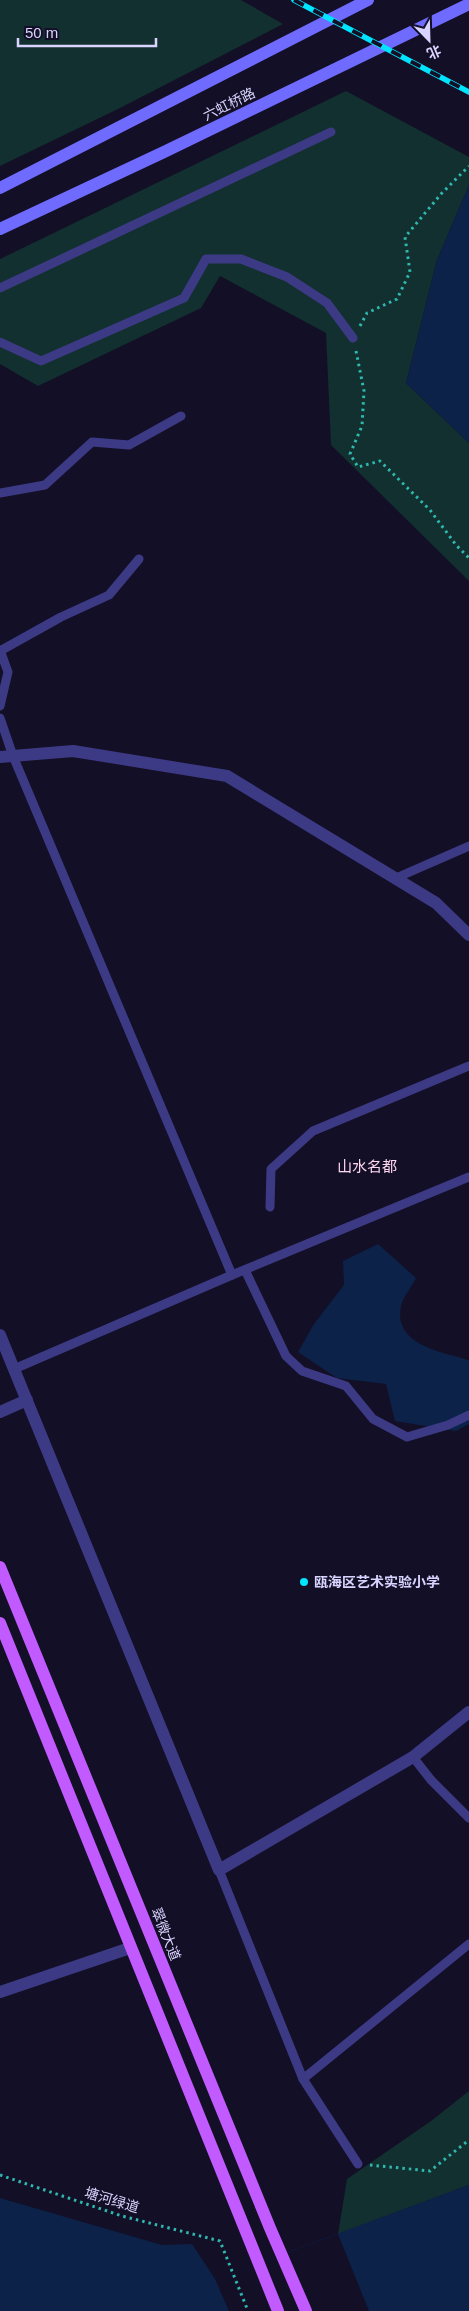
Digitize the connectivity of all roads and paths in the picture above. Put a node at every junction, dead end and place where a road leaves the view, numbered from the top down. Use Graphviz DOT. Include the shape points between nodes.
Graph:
graph roads {
  1 [pos="368,0"];
  2 [pos="469,4"];
  3 [pos="331,132"];
  4 [pos="469,166"];
  5 [pos="0,188"];
  6 [pos="0,229"];
  7 [pos="0,288"];
  8 [pos="353,338"];
  9 [pos="0,342"];
  10 [pos="181,416"];
  11 [pos="0,493"];
  12 [pos="469,558"];
  13 [pos="139,559"];
  14 [pos="0,650"];
  15 [pos="0,706"];
  16 [pos="0,718"];
  17 [pos="6,757"];
  18 [pos="469,846"];
  19 [pos="396,878"];
  20 [pos="469,935"];
  21 [pos="469,1066"];
  22 [pos="469,1177"];
  23 [pos="270,1207"];
  24 [pos="245,1270"];
  25 [pos="232,1275"];
  26 [pos="0,1336"];
  27 [pos="14,1369"];
  28 [pos="27,1400"];
  29 [pos="0,1412"];
  30 [pos="469,1415"];
  31 [pos="0,1567"];
  32 [pos="0,1623"];
  33 [pos="469,1712"];
  34 [pos="414,1757"];
  35 [pos="469,1818"];
  36 [pos="219,1870"];
  37 [pos="469,1944"];
  38 [pos="130,1948"];
  39 [pos="0,1992"];
  40 [pos="303,2079"];
  41 [pos="469,2140"];
  42 [pos="358,2164"];
  43 [pos="0,2175"];
  44 [pos="248,2311"];
  45 [pos="278,2311"];
  46 [pos="306,2311"];
  1 -- 5 [label="main road, 六虹桥路"];
  2 -- 6 [label="main road, 六虹桥路"];
  3 -- 7 [label="lane"];
  4 -- 8 [label="path" via="405,238 410,272 397,299 367,314"];
  8 -- 9 [label="lane" via="327,302 287,277 241,259 206,259 184,298 41,361"];
  8 -- 12 [label="path" via="364,391 362,426 350,454 358,467 380,461 430,510 456,546"];
  10 -- 11 [label="lane" via="129,445 92,442 45,485"];
  13 -- 14 [label="lane" via="110,596 61,617"];
  14 -- 15 [label="lane" via="8,672"];
  16 -- 17 [label="lane"];
  17 -- 19 [label="street" via="73,751 227,776"];
  17 -- 25 [label="lane"];
  18 -- 19 [label="lane"];
  19 -- 20 [label="street" via="436,903"];
  21 -- 23 [label="lane" via="313,1131 271,1169"];
  22 -- 24 [label="lane"];
  24 -- 25 [label="lane"];
  24 -- 30 [label="lane" via="286,1356 302,1371 346,1386 373,1419 407,1437"];
  25 -- 27 [label="lane"];
  26 -- 27 [label="street"];
  27 -- 28 [label="street"];
  28 -- 29 [label="street"];
  28 -- 36 [label="street"];
  31 -- 46 [label="main road, 翠微大道"];
  32 -- 38 [label="main road"];
  33 -- 34 [label="street"];
  34 -- 35 [label="lane" via="431,1780"];
  34 -- 36 [label="street"];
  36 -- 40 [label="lane"];
  37 -- 40 [label="lane"];
  38 -- 39 [label="street"];
  38 -- 45 [label="main road"];
  40 -- 42 [label="lane"];
  41 -- 42 [label="path" via="430,2171"];
  43 -- 44 [label="path, 塘河绿道" via="122,2216 220,2241"];
}
